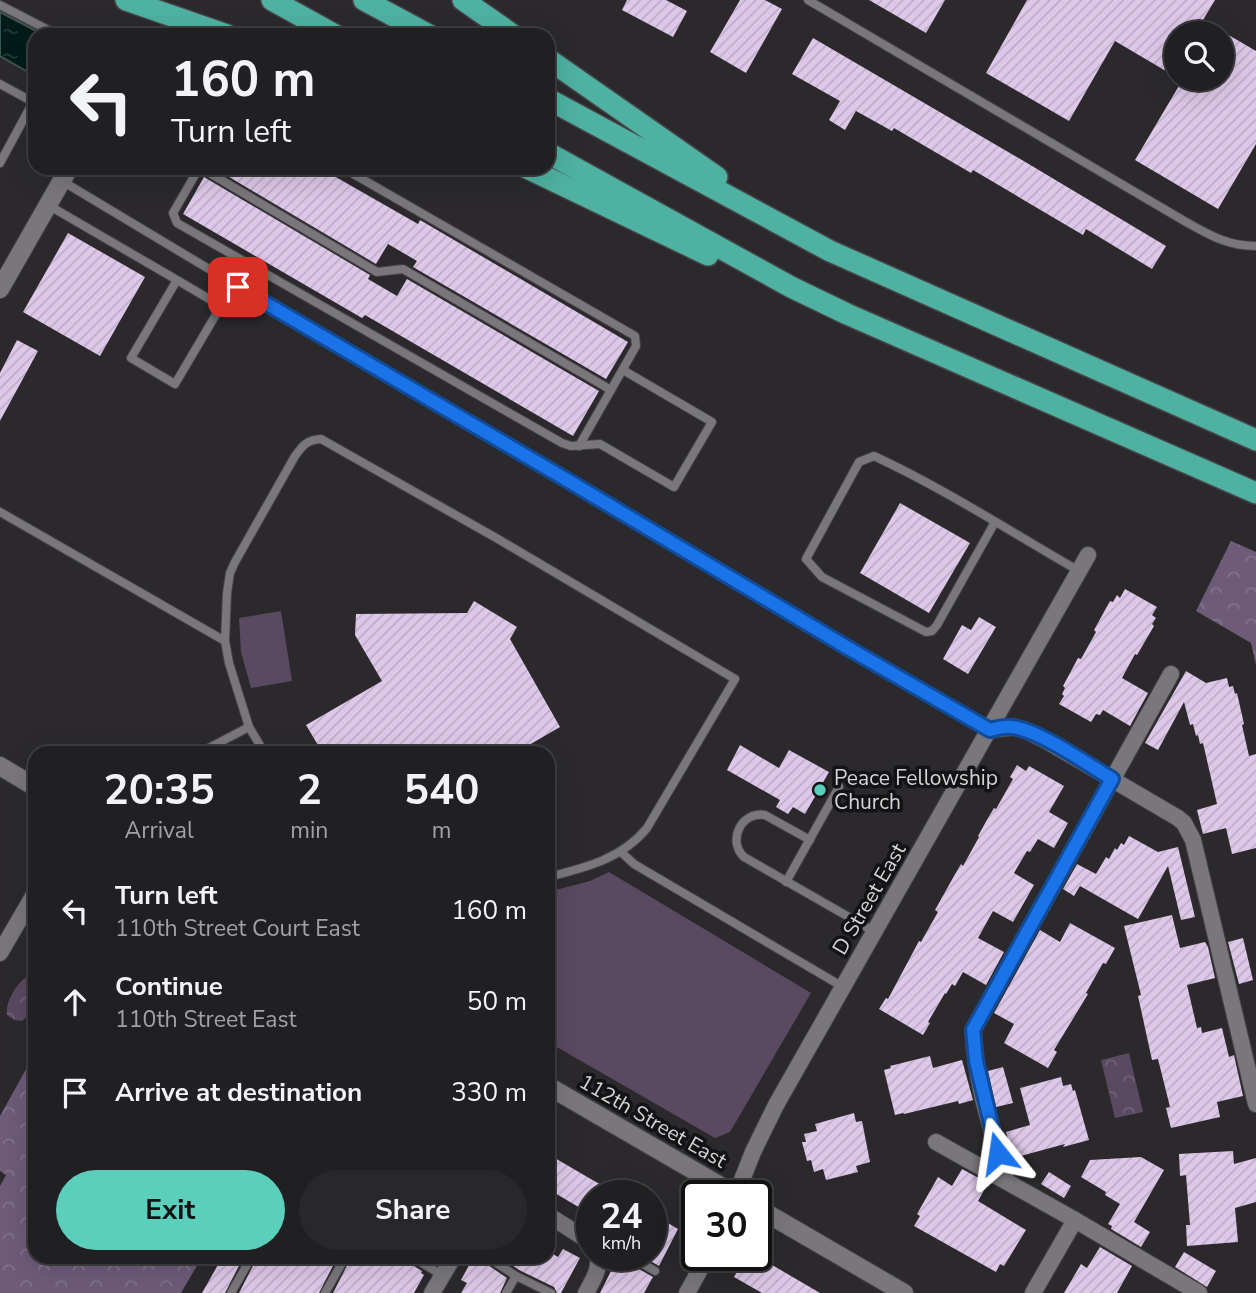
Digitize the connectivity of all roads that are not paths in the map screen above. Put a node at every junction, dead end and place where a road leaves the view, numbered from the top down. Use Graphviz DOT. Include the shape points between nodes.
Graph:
graph roads {
  1 [pos="126,0"];
  2 [pos="272,0"];
  3 [pos="364,0"];
  4 [pos="463,0"];
  5 [pos="808,0"];
  6 [pos="0,5"];
  7 [pos="44,28"];
  8 [pos="207,28"];
  9 [pos="322,28"];
  10 [pos="416,28"];
  11 [pos="503,28"];
  12 [pos="555,64"];
  13 [pos="0,84"];
  14 [pos="28,99"];
  15 [pos="555,103"];
  16 [pos="28,113"];
  17 [pos="555,157"];
  18 [pos="0,163"];
  19 [pos="64,175"];
  20 [pos="67,175"];
  21 [pos="196,175"];
  22 [pos="212,175"];
  23 [pos="355,175"];
  24 [pos="541,175"];
  25 [pos="48,205"];
  26 [pos="1256,246"];
  27 [pos="830,251"];
  28 [pos="177,280"];
  29 [pos="2,282"];
  30 [pos="847,314"];
  31 [pos="623,370"];
  32 [pos="611,390"];
  33 [pos="1256,440"];
  34 [pos="579,446"];
  35 [pos="1256,493"];
  36 [pos="0,512"];
  37 [pos="995,522"];
  38 [pos="1088,555"];
  39 [pos="1079,571"];
  40 [pos="225,641"];
  41 [pos="1171,674"];
  42 [pos="249,727"];
  43 [pos="990,730"];
  44 [pos="213,746"];
  45 [pos="260,746"];
  46 [pos="0,766"];
  47 [pos="1112,779"];
  48 [pos="28,783"];
  49 [pos="839,787"];
  50 [pos="810,839"];
  51 [pos="621,852"];
  52 [pos="555,875"];
  53 [pos="786,882"];
  54 [pos="28,905"];
  55 [pos="875,932"];
  56 [pos="0,953"];
  57 [pos="843,987"];
  58 [pos="555,1090"];
  59 [pos="1256,1104"];
  60 [pos="936,1142"];
  61 [pos="710,1180"];
  62 [pos="742,1180"];
  63 [pos="1006,1180"];
  64 [pos="772,1216"];
  65 [pos="555,1219"];
  66 [pos="1075,1220"];
  67 [pos="576,1233"];
  68 [pos="247,1264"];
  69 [pos="341,1264"];
  70 [pos="423,1264"];
  71 [pos="450,1264"];
  72 [pos="498,1264"];
  73 [pos="598,1271"];
  74 [pos="699,1271"];
  75 [pos="443,1276"];
  76 [pos="516,1276"];
  77 [pos="231,1293"];
  78 [pos="325,1293"];
  79 [pos="432,1293"];
  80 [pos="506,1293"];
  81 [pos="551,1293"];
  82 [pos="586,1293"];
  83 [pos="687,1293"];
  84 [pos="904,1293"];
  85 [pos="1033,1293"];
  86 [pos="1199,1293"];
  1 -- 8 [label="highway"];
  2 -- 9 [label="highway"];
  3 -- 10 [label="highway"];
  4 -- 11 [label="highway"];
  5 -- 26 [label="lane" via="1194,227 1225,242"];
  6 -- 7 [label="lane"];
  12 -- 27 [label="highway"];
  13 -- 14 [label="lane"];
  15 -- 27 [label="highway"];
  16 -- 18 [label="lane"];
  17 -- 30 [label="highway"];
  19 -- 25 [label="main road"];
  20 -- 43 [label="lane" via="376,369"];
  21 -- 34 [label="lane" via="173,213 177,223 562,443"];
  22 -- 32 [label="lane" via="377,272 403,269"];
  23 -- 31 [label="lane" via="635,335 636,346"];
  24 -- 30 [label="highway" via="692,249"];
  25 -- 28 [label="lane"];
  25 -- 29 [label="main road"];
  27 -- 33 [label="highway"];
  28 -- 28 [label="lane" via="131,358 175,384 221,306"];
  30 -- 35 [label="highway"];
  31 -- 32 [label="lane"];
  31 -- 34 [label="lane" via="712,422 674,487 600,444"];
  32 -- 34 [label="lane"];
  36 -- 40 [label="lane"];
  37 -- 37 [label="lane" via="874,456 859,462 806,559 822,577 926,632 932,631"];
  37 -- 39 [label="lane"];
  38 -- 39 [label="street, D Street East"];
  39 -- 43 [label="street, D Street East"];
  40 -- 42 [label="lane"];
  40 -- 51 [label="lane" via="230,573 295,456 311,440 321,439 735,679 647,828"];
  41 -- 47 [label="street"];
  42 -- 44 [label="lane"];
  42 -- 45 [label="lane"];
  43 -- 47 [label="street" via="1025,730"];
  43 -- 55 [label="street, D Street East"];
  46 -- 48 [label="main road"];
  47 -- 59 [label="street" via="1178,818 1193,840"];
  47 -- 63 [label="street" via="973,1030 990,1126"];
  49 -- 50 [label="lane"];
  50 -- 53 [label="lane"];
  50 -- 53 [label="lane" via="765,815 757,813 744,820 736,838 739,853"];
  51 -- 52 [label="lane"];
  51 -- 57 [label="lane"];
  53 -- 55 [label="lane"];
  54 -- 56 [label="street"];
  55 -- 57 [label="street, D Street East"];
  57 -- 62 [label="street, D Street East" via="776,1105"];
  58 -- 61 [label="main road, 112th Street East"];
  60 -- 63 [label="street"];
  63 -- 66 [label="street"];
  64 -- 84 [label="main road"];
  65 -- 67 [label="street"];
  66 -- 85 [label="street"];
  66 -- 86 [label="street"];
  68 -- 77 [label="lane"];
  69 -- 78 [label="lane"];
  70 -- 75 [label="lane"];
  71 -- 75 [label="street"];
  72 -- 76 [label="lane"];
  73 -- 82 [label="street"];
  74 -- 83 [label="street"];
  75 -- 79 [label="street"];
  76 -- 80 [label="lane"];
  76 -- 81 [label="lane"];
}
